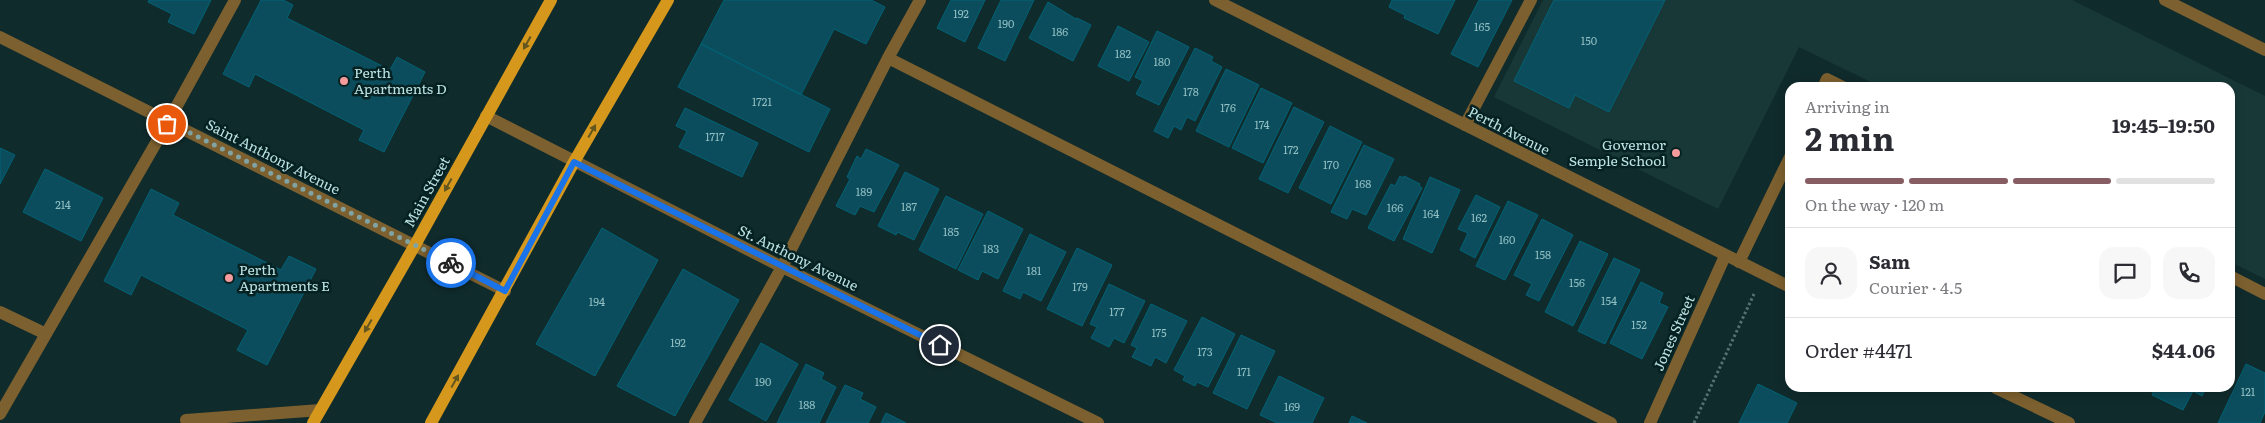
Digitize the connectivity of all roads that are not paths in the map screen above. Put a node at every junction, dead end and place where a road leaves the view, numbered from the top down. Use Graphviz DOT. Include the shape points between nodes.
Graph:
graph roads {
  1 [pos="235,0"];
  2 [pos="551,0"];
  3 [pos="668,0"];
  4 [pos="920,0"];
  5 [pos="1215,0"];
  6 [pos="1531,0"];
  7 [pos="2165,0"];
  8 [pos="0,37"];
  9 [pos="2265,50"];
  10 [pos="888,58"];
  11 [pos="486,116"];
  12 [pos="168,122"];
  13 [pos="1465,125"];
  14 [pos="574,162"];
  15 [pos="1785,168"];
  16 [pos="415,245"];
  17 [pos="1725,256"];
  18 [pos="1740,262"];
  19 [pos="782,267"];
  20 [pos="2235,279"];
  21 [pos="1785,284"];
  22 [pos="505,291"];
  23 [pos="2265,294"];
  24 [pos="0,312"];
  25 [pos="46,334"];
  26 [pos="2004,392"];
  27 [pos="320,410"];
  28 [pos="0,414"];
  29 [pos="186,420"];
  30 [pos="313,423"];
  31 [pos="431,423"];
  32 [pos="695,423"];
  33 [pos="1098,423"];
  34 [pos="1611,423"];
  35 [pos="1650,423"];
  36 [pos="2069,423"];
  1 -- 12 [label="street"];
  2 -- 11 [label="main road, Main Street, one-way"];
  14 -- 3 [label="main road, one-way"];
  4 -- 10 [label="street"];
  5 -- 13 [label="street, Perth Avenue"];
  6 -- 13 [label="street"];
  7 -- 9 [label="street"];
  8 -- 12 [label="street, Saint Anthony Avenue"];
  10 -- 19 [label="street"];
  10 -- 34 [label="street"];
  11 -- 14 [label="street, St. Anthony Avenue"];
  11 -- 16 [label="main road, Main Street, one-way"];
  12 -- 16 [label="street, Saint Anthony Avenue"];
  12 -- 25 [label="street"];
  13 -- 17 [label="street, Perth Avenue"];
  14 -- 19 [label="street, St. Anthony Avenue"];
  14 -- 22 [label="main road"];
  15 -- 18 [label="street"];
  16 -- 22 [label="street, Saint Anthony Avenue"];
  16 -- 27 [label="main road, Main Street, one-way"];
  17 -- 18 [label="street, Perth Avenue"];
  17 -- 35 [label="street, Jones Street"];
  18 -- 21 [label="street, Perth Avenue"];
  19 -- 32 [label="street"];
  19 -- 33 [label="street, St. Anthony Avenue"];
  20 -- 23 [label="street"];
  31 -- 22 [label="main road, one-way"];
  24 -- 25 [label="street"];
  25 -- 28 [label="street"];
  26 -- 36 [label="street"];
  27 -- 29 [label="street"];
  27 -- 30 [label="main road, Main Street"];
}
